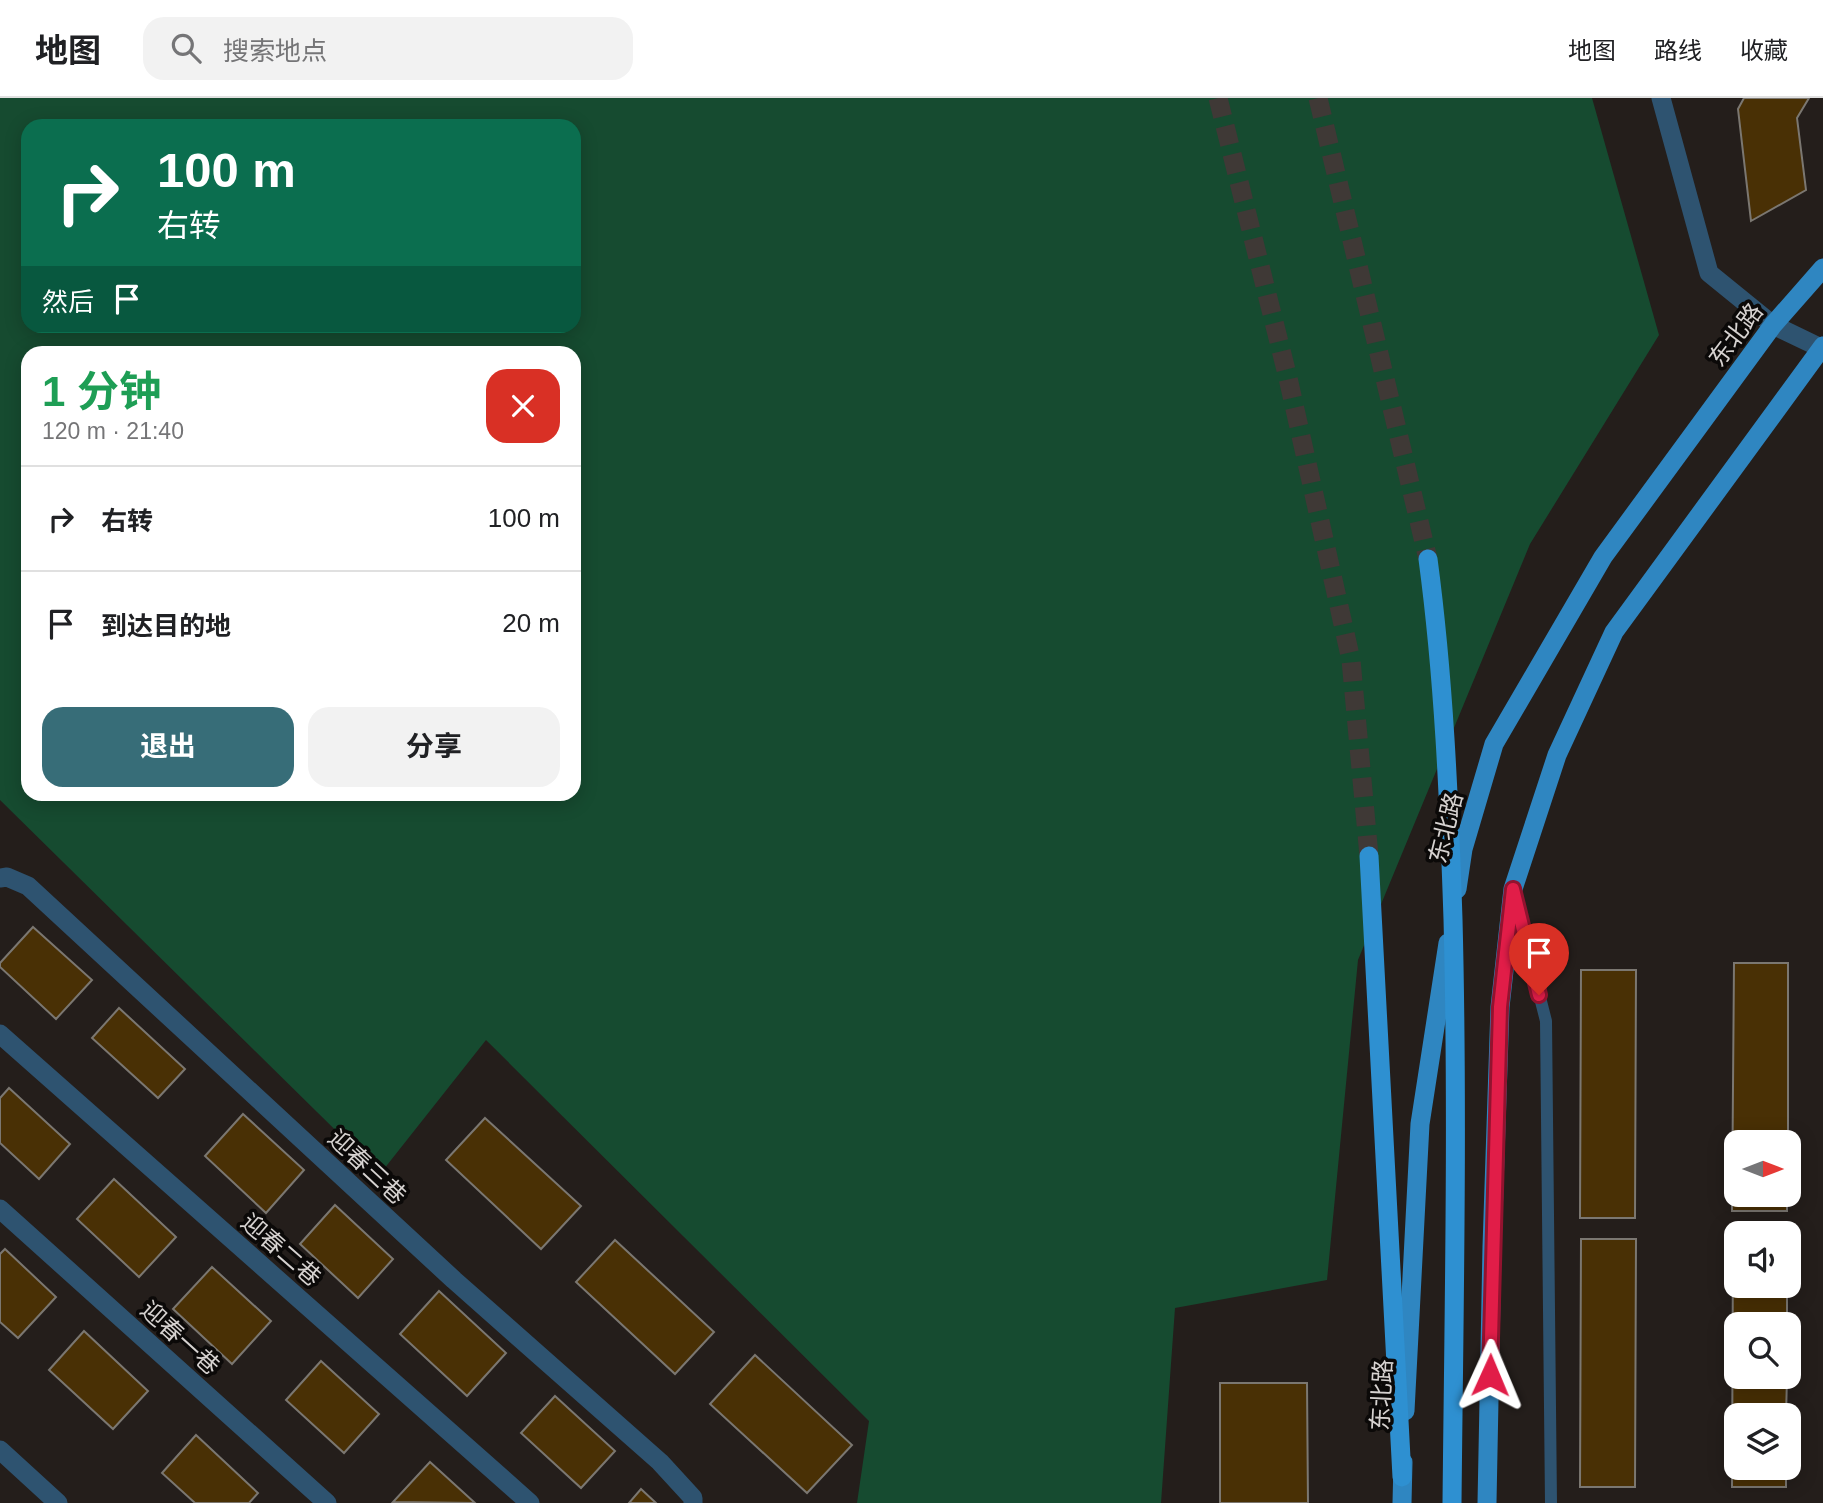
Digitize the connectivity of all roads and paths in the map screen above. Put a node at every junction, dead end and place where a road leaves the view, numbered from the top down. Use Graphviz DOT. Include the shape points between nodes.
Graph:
graph roads {
  1 [pos="1661,98"];
  2 [pos="1823,268"];
  3 [pos="1773,325"];
  4 [pos="1823,348"];
  5 [pos="1428,559"];
  6 [pos="1369,856"];
  7 [pos="0,878"];
  8 [pos="1513,889"];
  9 [pos="0,1034"];
  10 [pos="0,1209"];
  11 [pos="0,1450"];
  12 [pos="1402,1477"];
  13 [pos="58,1503"];
  14 [pos="327,1503"];
  15 [pos="530,1503"];
  16 [pos="693,1503"];
  17 [pos="1402,1503"];
  18 [pos="1452,1503"];
  19 [pos="1487,1503"];
  20 [pos="1551,1503"];
  1 -- 3 [label="street" via="1709,273"];
  2 -- 3 [label="main road, 东北路"];
  3 -- 4 [label="street"];
  3 -- 12 [label="main road, 东北路" via="1603,557 1494,744 1463,849 1420,1124"];
  4 -- 8 [label="main road" via="1614,632 1557,755"];
  5 -- 18 [label="highway, bridge" via="1439,640 1449,801 1455,1007"];
  6 -- 12 [label="highway"];
  7 -- 16 [label="street, 迎春三巷" via="27,886 454,1280 660,1462"];
  8 -- 19 [label="main road" via="1500,1007"];
  8 -- 20 [label="lane" via="1546,1021"];
  9 -- 15 [label="street, 迎春二巷"];
  10 -- 14 [label="street, 迎春一巷"];
  11 -- 13 [label="street"];
  12 -- 17 [label="main road, 东北路"];
}
